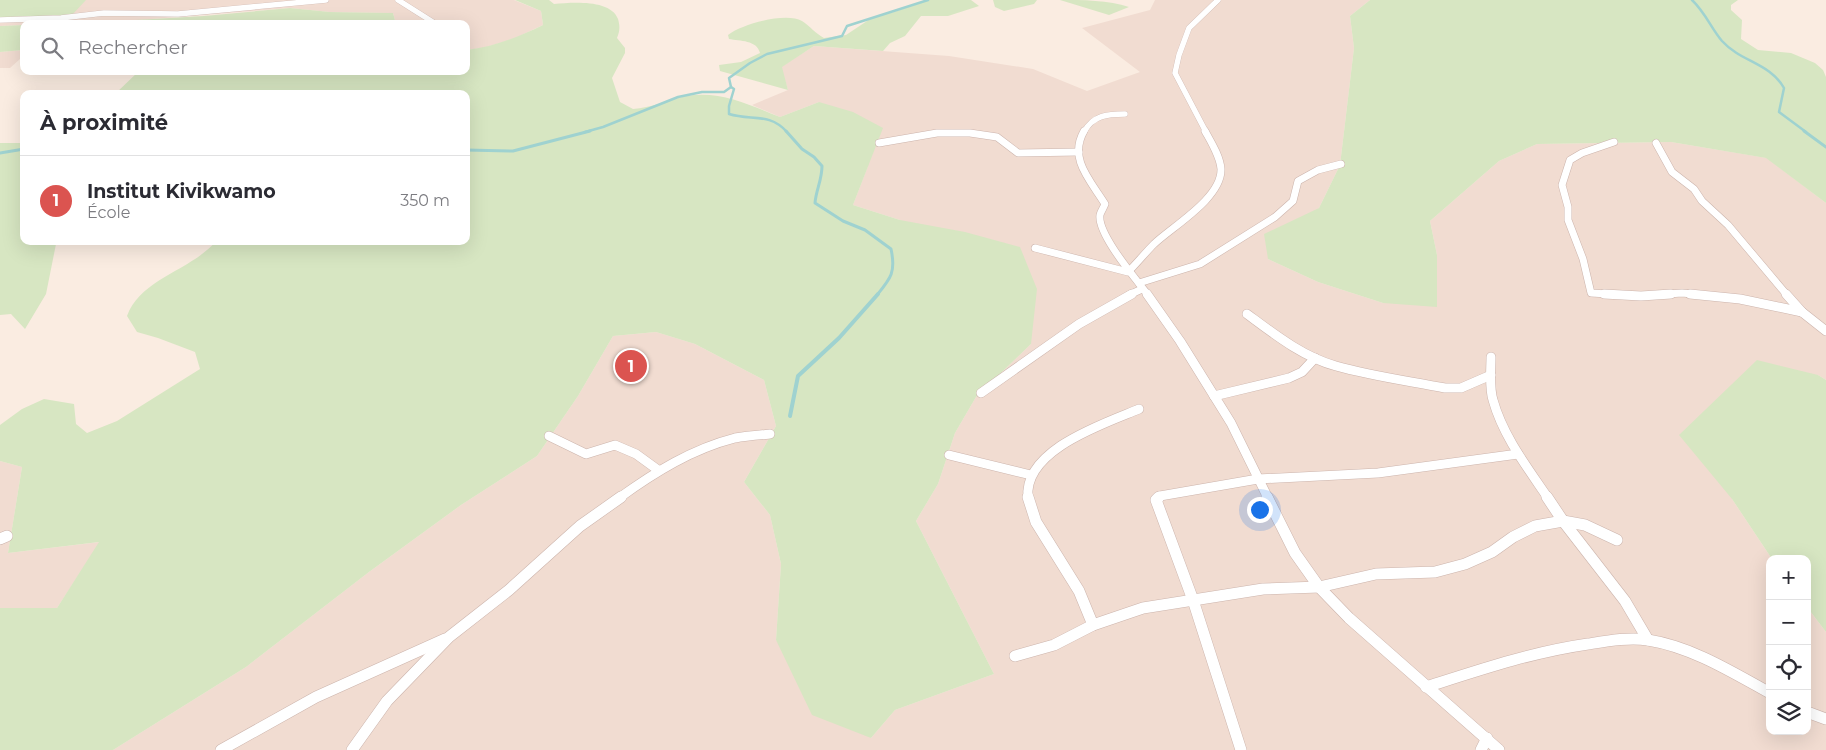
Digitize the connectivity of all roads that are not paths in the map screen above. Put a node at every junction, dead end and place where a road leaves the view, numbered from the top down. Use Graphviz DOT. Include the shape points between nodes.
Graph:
graph roads {
  1 [pos="326,0"];
  2 [pos="398,0"];
  3 [pos="1218,0"];
  4 [pos="257,5"];
  5 [pos="246,13"];
  6 [pos="0,20"];
  7 [pos="430,20"];
  8 [pos="1125,114"];
  9 [pos="1614,142"];
  10 [pos="879,143"];
  11 [pos="1656,143"];
  12 [pos="1079,152"];
  13 [pos="1341,164"];
  14 [pos="1035,248"];
  15 [pos="1128,272"];
  16 [pos="1141,286"];
  17 [pos="1802,312"];
  18 [pos="1247,314"];
  19 [pos="1826,331"];
  20 [pos="1491,357"];
  21 [pos="1315,358"];
  22 [pos="1491,375"];
  23 [pos="982,393"];
  24 [pos="1214,396"];
  25 [pos="1139,409"];
  26 [pos="770,434"];
  27 [pos="549,436"];
  28 [pos="1518,454"];
  29 [pos="949,455"];
  30 [pos="658,470"];
  31 [pos="1031,475"];
  32 [pos="1258,479"];
  33 [pos="1563,521"];
  34 [pos="1617,540"];
  35 [pos="1319,587"];
  36 [pos="1193,600"];
  37 [pos="1093,625"];
  38 [pos="449,638"];
  39 [pos="1648,640"];
  40 [pos="1015,656"];
  41 [pos="1426,688"];
  42 [pos="1766,691"];
  43 [pos="1811,713"];
  44 [pos="1826,719"];
  45 [pos="1487,738"];
  46 [pos="221,750"];
  47 [pos="352,750"];
  48 [pos="1240,750"];
  49 [pos="1481,750"];
  50 [pos="1499,750"];
  1 -- 4 [label="street"];
  2 -- 7 [label="street"];
  3 -- 15 [label="street" via="1189,28 1175,74 1217,153 1221,169 1219,184 1201,205 1154,244"];
  4 -- 5 [label="street"];
  4 -- 6 [label="street" via="178,14 104,12 61,18"];
  8 -- 12 [label="street" via="1109,113 1089,124 1079,142"];
  9 -- 17 [label="street" via="1570,160 1562,185 1568,220 1583,259 1591,293 1641,296 1682,293 1740,299"];
  10 -- 12 [label="street" via="896,143 936,134 987,134 1012,146 1018,153"];
  11 -- 17 [label="street" via="1672,172 1694,188 1702,201 1728,225"];
  12 -- 15 [label="street" via="1084,174 1105,204 1100,216 1105,232"];
  13 -- 16 [label="street" via="1317,169 1298,181 1293,201 1275,217 1211,258"];
  14 -- 15 [label="street"];
  15 -- 16 [label="street"];
  16 -- 23 [label="street" via="1076,325"];
  16 -- 24 [label="street"];
  17 -- 19 [label="street"];
  18 -- 21 [label="street"];
  20 -- 22 [label="street"];
  21 -- 22 [label="street" via="1336,366 1445,388 1461,388"];
  21 -- 24 [label="street" via="1302,372 1289,378"];
  22 -- 28 [label="street" via="1492,398"];
  24 -- 32 [label="street"];
  25 -- 31 [label="street" via="1068,442 1045,459"];
  26 -- 30 [label="street" via="736,438 695,452"];
  27 -- 30 [label="street" via="586,454 615,445 636,454"];
  28 -- 32 [label="street" via="1378,473"];
  28 -- 33 [label="street"];
  29 -- 31 [label="street"];
  30 -- 38 [label="street" via="580,526 509,590"];
  31 -- 37 [label="street" via="1027,489 1029,505 1076,586"];
  32 -- 35 [label="street" via="1296,553"];
  32 -- 36 [label="street" via="1160,496 1156,500"];
  33 -- 34 [label="street" via="1585,525"];
  33 -- 35 [label="street" via="1535,526 1465,564 1435,572 1376,574"];
  33 -- 39 [label="street" via="1625,601"];
  35 -- 36 [label="street" via="1263,588"];
  35 -- 41 [label="street"];
  36 -- 37 [label="street" via="1143,608"];
  36 -- 48 [label="street"];
  37 -- 40 [label="street" via="1054,645"];
  38 -- 46 [label="street" via="316,697"];
  38 -- 47 [label="street" via="387,701"];
  39 -- 41 [label="street" via="1572,646 1516,659"];
  39 -- 42 [label="street" via="1686,651"];
  41 -- 45 [label="street"];
  43 -- 44 [label="street"];
  45 -- 49 [label="street"];
  45 -- 50 [label="street"];
}
